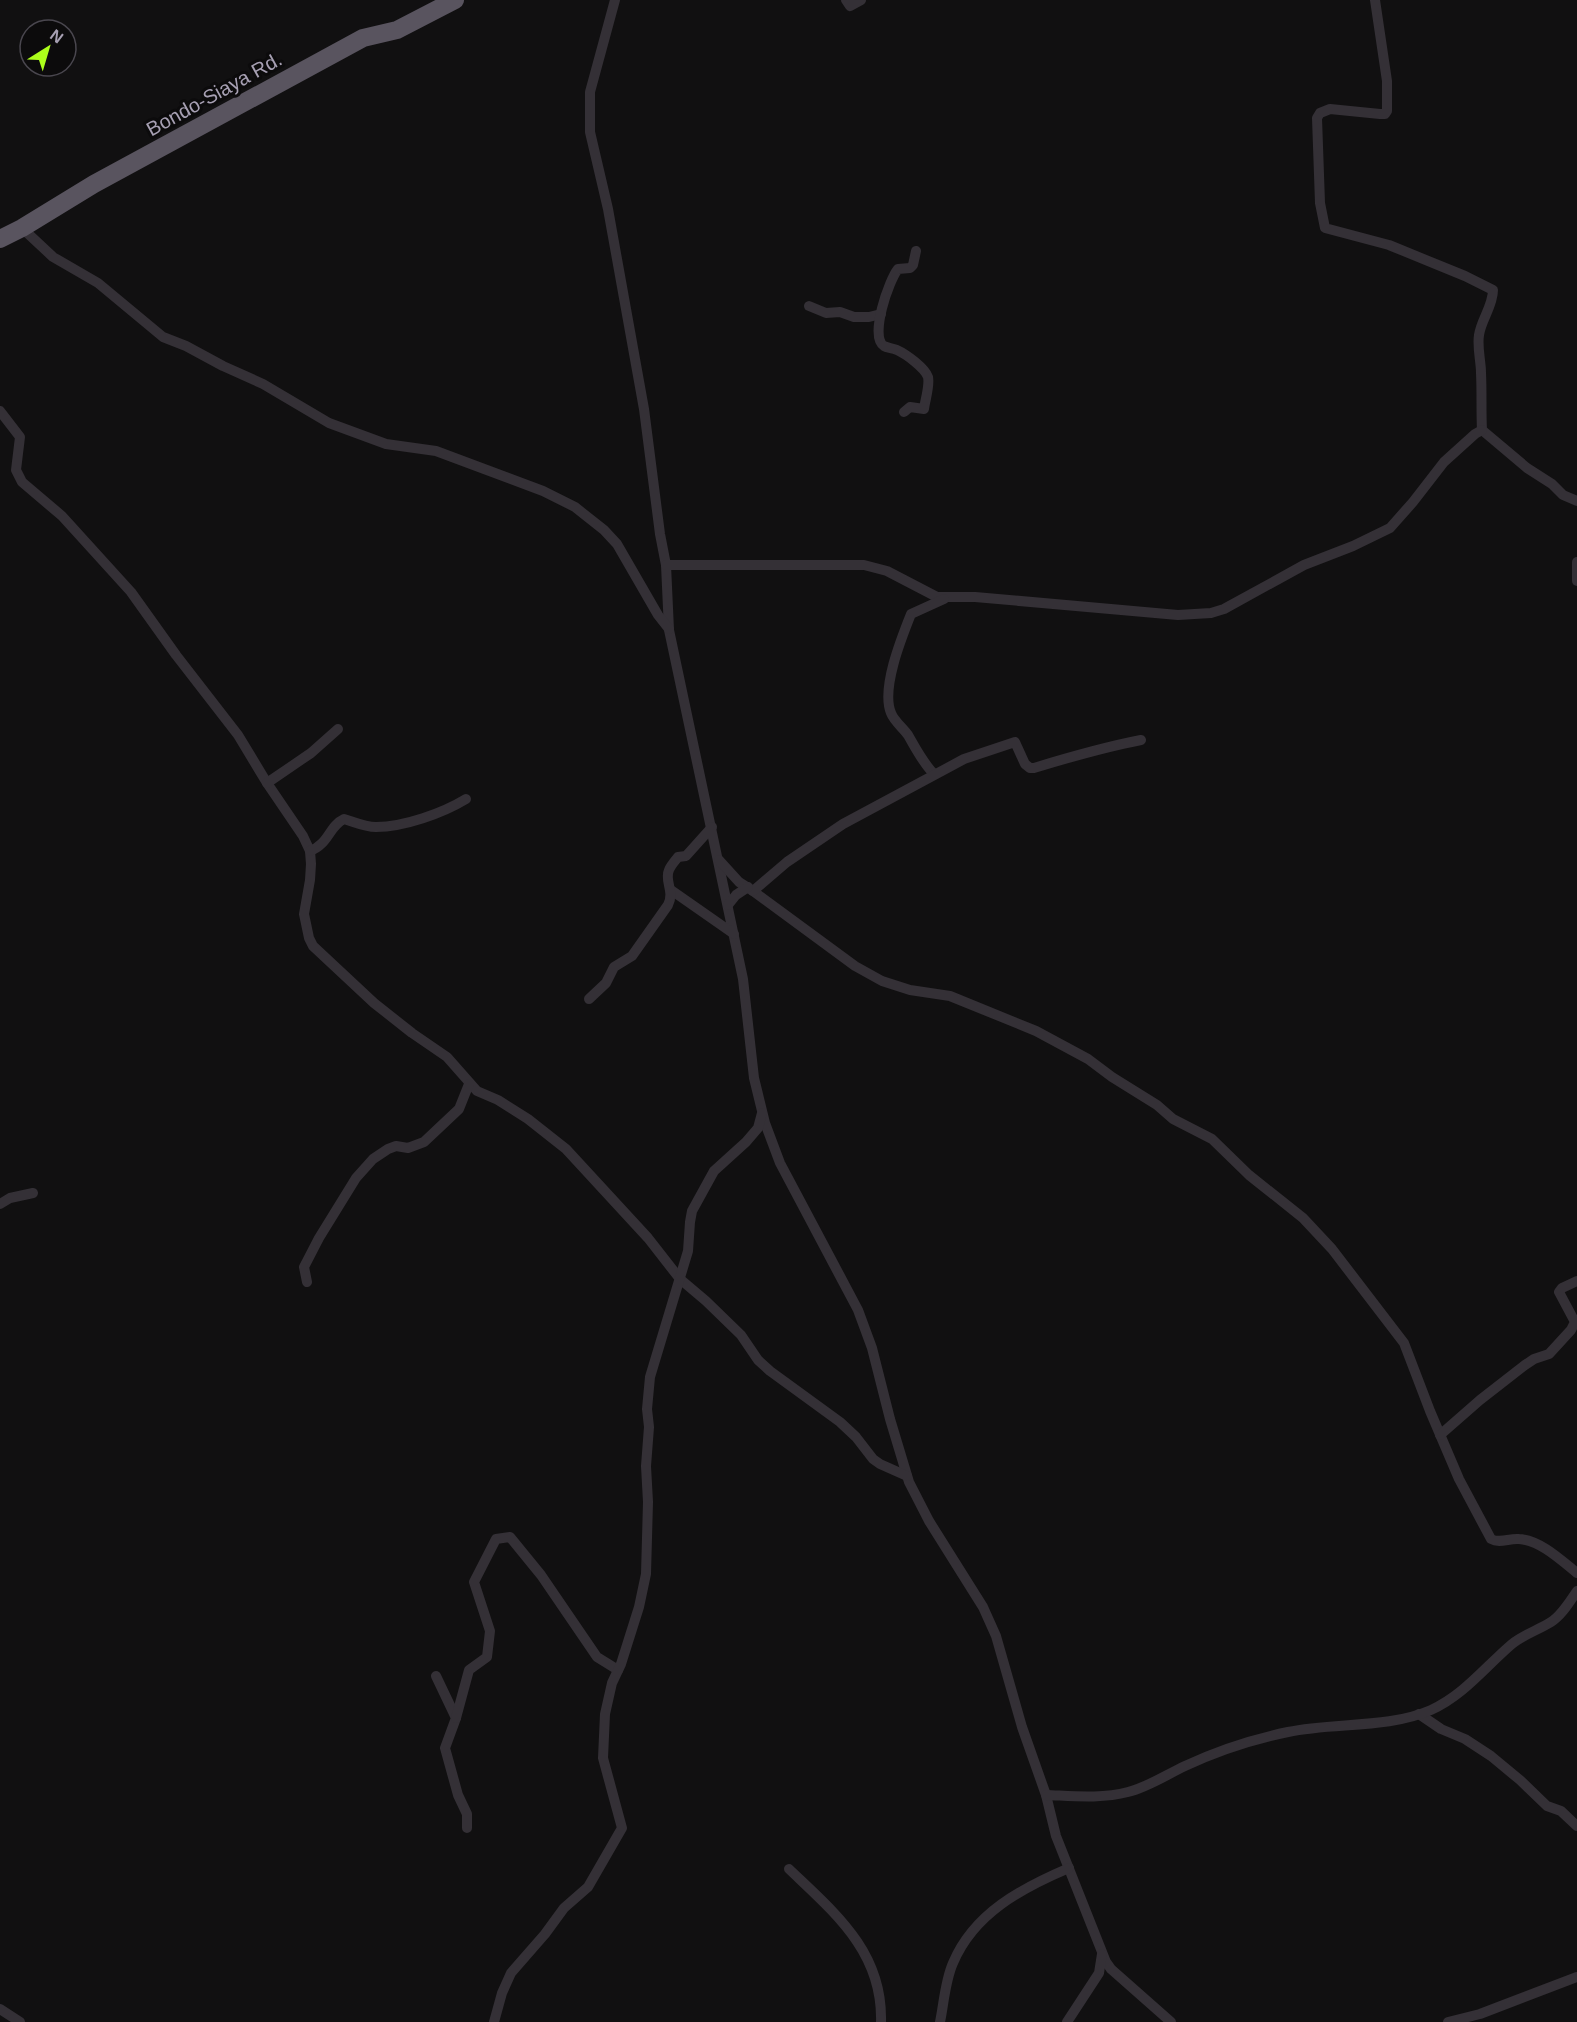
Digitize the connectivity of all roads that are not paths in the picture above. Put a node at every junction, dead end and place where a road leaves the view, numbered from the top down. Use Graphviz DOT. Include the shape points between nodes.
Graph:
graph roads {
  1 [pos="454,0"];
  2 [pos="615,0"];
  3 [pos="846,0"];
  4 [pos="861,0"];
  5 [pos="1375,0"];
  6 [pos="8,231"];
  7 [pos="916,251"];
  8 [pos="809,306"];
  9 [pos="881,315"];
  10 [pos="0,411"];
  11 [pos="904,412"];
  12 [pos="1482,430"];
  13 [pos="1577,501"];
  14 [pos="1577,562"];
  15 [pos="666,565"];
  16 [pos="1577,581"];
  17 [pos="917,588"];
  18 [pos="950,597"];
  19 [pos="915,612"];
  20 [pos="669,630"];
  21 [pos="338,729"];
  22 [pos="1141,740"];
  23 [pos="934,774"];
  24 [pos="267,783"];
  25 [pos="466,799"];
  26 [pos="712,827"];
  27 [pos="310,851"];
  28 [pos="719,860"];
  29 [pos="751,889"];
  30 [pos="671,890"];
  31 [pos="728,905"];
  32 [pos="734,934"];
  33 [pos="589,999"];
  34 [pos="469,1083"];
  35 [pos="763,1113"];
  36 [pos="33,1193"];
  37 [pos="0,1204"];
  38 [pos="680,1279"];
  39 [pos="1577,1281"];
  40 [pos="307,1282"];
  41 [pos="1440,1435"];
  42 [pos="907,1476"];
  43 [pos="1577,1572"];
  44 [pos="1577,1591"];
  45 [pos="618,1670"];
  46 [pos="435,1677"];
  47 [pos="1419,1714"];
  48 [pos="456,1718"];
  49 [pos="1046,1795"];
  50 [pos="1577,1826"];
  51 [pos="467,1828"];
  52 [pos="1069,1868"];
  53 [pos="789,1869"];
  54 [pos="1102,1954"];
  55 [pos="1577,1977"];
  56 [pos="0,2009"];
  57 [pos="1479,2018"];
  58 [pos="20,2022"];
  59 [pos="494,2022"];
  60 [pos="881,2022"];
  61 [pos="940,2022"];
  62 [pos="1067,2022"];
  63 [pos="1171,2022"];
  64 [pos="1448,2022"];
  1 -- 6 [label="highway, Bondo-Siaya Rd." via="397,30 363,38"];
  2 -- 15 [label="street" via="590,92 590,132 631,333"];
  3 -- 4 [label="street" via="850,6"];
  5 -- 12 [label="street" via="1388,111 1380,114 1330,109 1317,118 1323,223 1325,228 1389,245 1493,291 1478,343"];
  6 -- 20 [label="street" via="98,283 163,337 262,384 329,423 386,444 436,452 543,491 575,507 617,544"];
  7 -- 9 [label="street" via="913,265 894,274"];
  8 -- 9 [label="street" via="854,317"];
  9 -- 11 [label="street" via="878,339 883,346 908,356 928,379 924,409 910,407"];
  10 -- 24 [label="street" via="20,437 15,470 22,482 62,516 131,592 238,735"];
  12 -- 13 [label="street" via="1563,495"];
  12 -- 18 [label="street" via="1444,462 1390,528 1304,565 1211,613 1178,615"];
  14 -- 16 [label="street"];
  15 -- 17 [label="street" via="864,565 887,571"];
  15 -- 20 [label="street"];
  17 -- 18 [label="street" via="936,597"];
  17 -- 19 [label="street" via="922,599"];
  18 -- 19 [label="street"];
  19 -- 23 [label="street" via="896,656 888,704 892,717"];
  20 -- 26 [label="street"];
  21 -- 24 [label="street"];
  22 -- 23 [label="street" via="1030,768 1015,742"];
  23 -- 29 [label="street" via="833,829"];
  24 -- 27 [label="street"];
  25 -- 27 [label="street" via="447,810 400,824 376,827 344,819 319,848"];
  26 -- 28 [label="street"];
  26 -- 30 [label="street" via="669,870"];
  27 -- 34 [label="street" via="304,914 313,946 375,1003 447,1057"];
  28 -- 29 [label="street"];
  28 -- 31 [label="street"];
  29 -- 31 [label="street" via="736,895"];
  29 -- 41 [label="street" via="855,966 882,981 950,996 1056,1040 1223,1148 1325,1241 1399,1335"];
  30 -- 32 [label="street"];
  30 -- 33 [label="street" via="668,904 633,956 614,967 606,983"];
  31 -- 32 [label="street"];
  32 -- 35 [label="street" via="747,1001 754,1078"];
  34 -- 38 [label="street" via="528,1119 566,1149"];
  34 -- 40 [label="street" via="459,1109 424,1142 388,1149 356,1178 304,1267"];
  35 -- 38 [label="street" via="758,1128 714,1171 699,1198 690,1222 688,1251"];
  35 -- 42 [label="street" via="780,1163 858,1310"];
  36 -- 37 [label="street"];
  38 -- 42 [label="street" via="724,1317 770,1371 840,1422 873,1459"];
  38 -- 45 [label="street" via="650,1377 646,1574"];
  39 -- 41 [label="street" via="1559,1292 1575,1322 1566,1336 1549,1354 1525,1365"];
  41 -- 43 [label="street" via="1491,1539 1527,1540"];
  42 -- 49 [label="street" via="929,1521 992,1626"];
  44 -- 47 [label="street" via="1552,1621 1513,1643 1455,1697"];
  45 -- 48 [label="street" via="597,1657 510,1537 496,1539 474,1582 490,1631 487,1657 469,1670"];
  45 -- 59 [label="street" via="605,1714 603,1758 622,1828 588,1887 564,1908 512,1973"];
  46 -- 48 [label="street"];
  47 -- 49 [label="street" via="1286,1733 1206,1757 1122,1794"];
  47 -- 50 [label="street" via="1491,1756 1547,1806 1561,1811"];
  48 -- 51 [label="street" via="445,1748 467,1814"];
  49 -- 52 [label="street"];
  52 -- 54 [label="street"];
  52 -- 61 [label="street" via="1018,1893 981,1921 952,1964"];
  53 -- 60 [label="street" via="846,1925 862,1950 878,1983"];
  54 -- 62 [label="street" via="1099,1973"];
  54 -- 63 [label="street" via="1111,1969"];
  55 -- 57 [label="street"];
  56 -- 58 [label="street"];
  57 -- 64 [label="street"];
}
